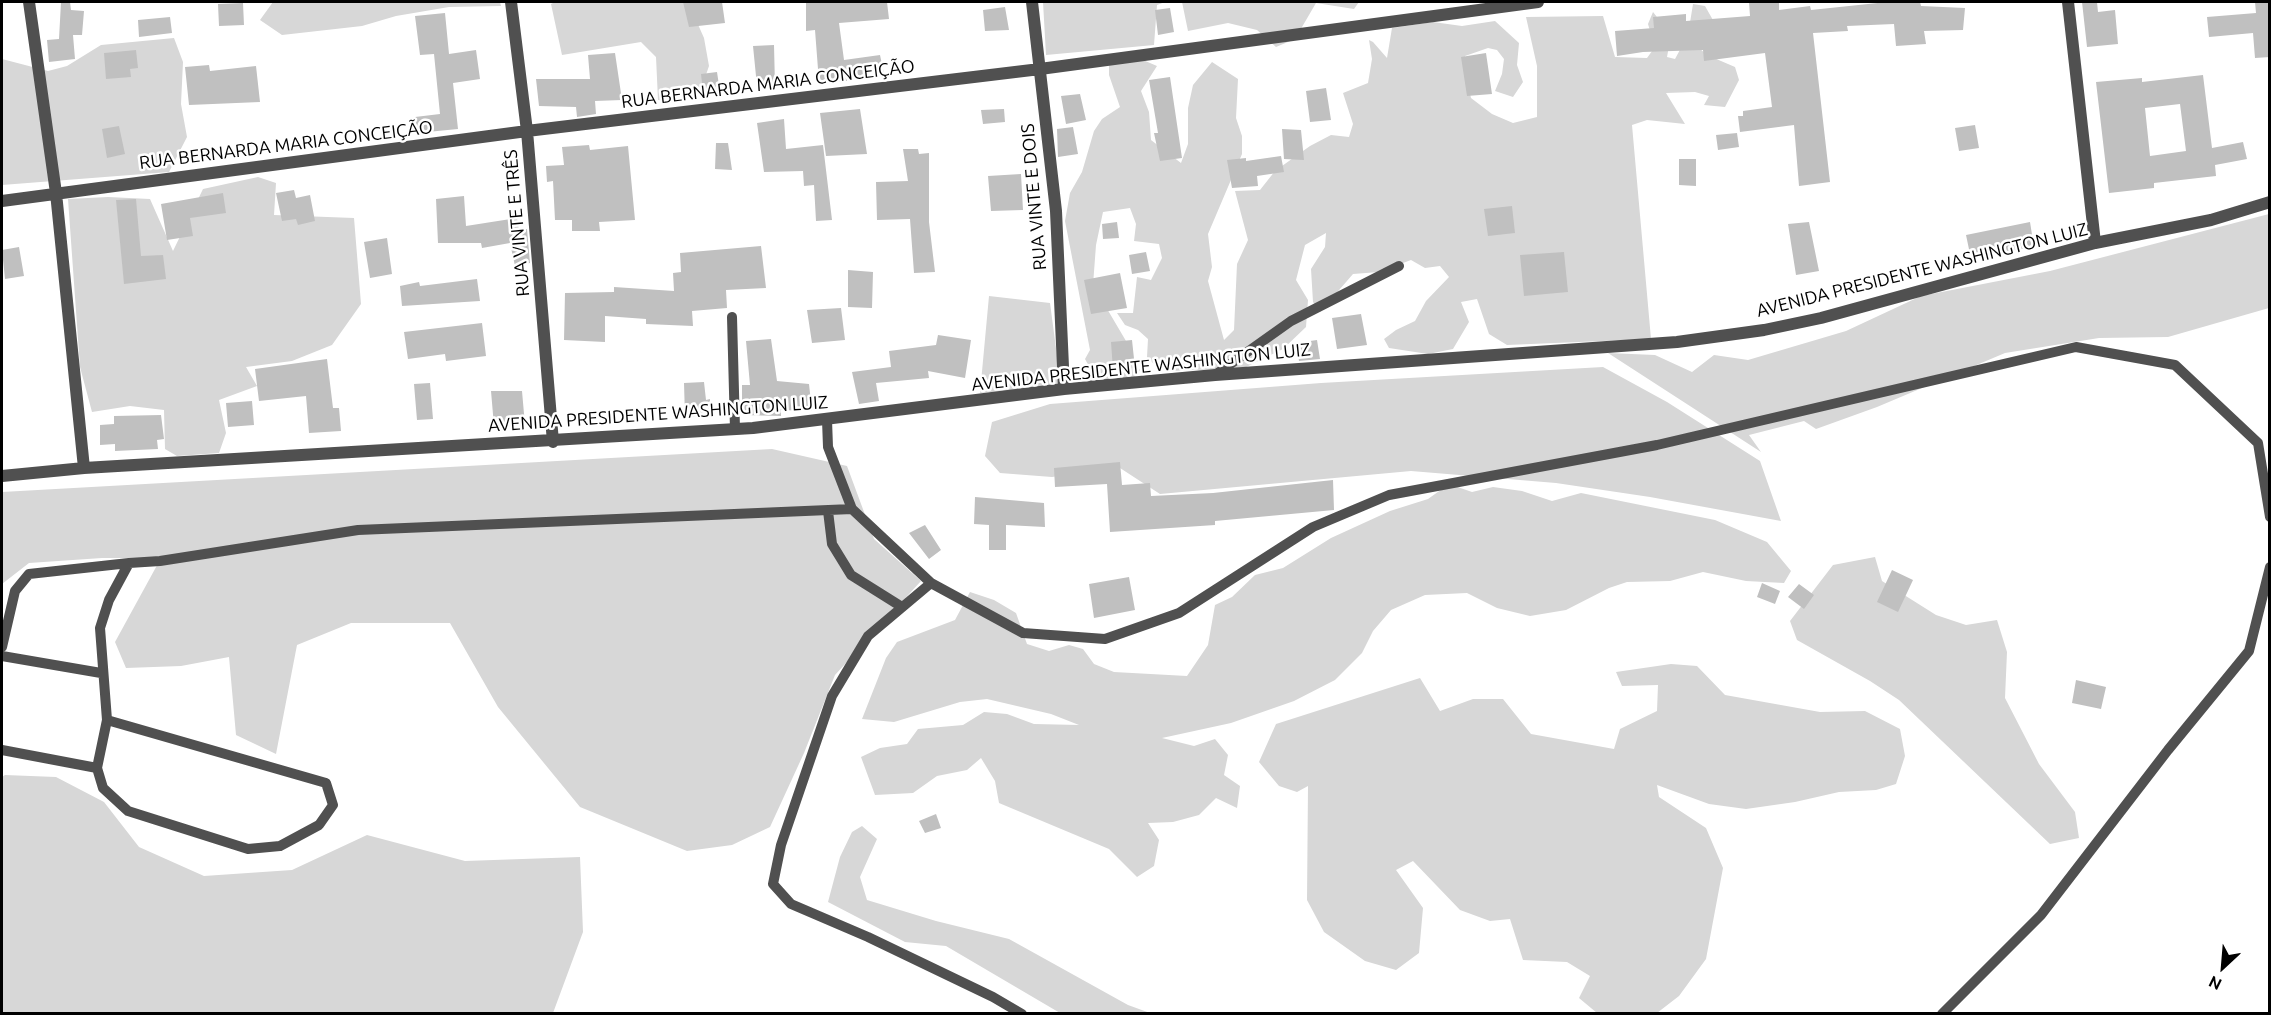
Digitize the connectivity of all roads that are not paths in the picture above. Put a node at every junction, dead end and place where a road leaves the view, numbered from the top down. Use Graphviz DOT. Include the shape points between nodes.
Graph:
graph roads {
  1 [pos="29,2"];
  2 [pos="511,2"];
  3 [pos="1032,2"];
  4 [pos="1538,2"];
  5 [pos="2068,2"];
  6 [pos="1040,69"];
  7 [pos="527,132"];
  8 [pos="56,193"];
  9 [pos="2,201"];
  10 [pos="2270,202"];
  11 [pos="2095,243"];
  12 [pos="1399,266"];
  13 [pos="732,317"];
  14 [pos="1215,375"];
  15 [pos="1064,389"];
  16 [pos="827,420"];
  17 [pos="735,429"];
  18 [pos="552,442"];
  19 [pos="84,468"];
  20 [pos="2,476"];
  21 [pos="852,509"];
  22 [pos="828,511"];
  23 [pos="2270,517"];
  24 [pos="129,563"];
  25 [pos="2270,567"];
  26 [pos="931,583"];
  27 [pos="902,607"];
  28 [pos="2,647"];
  29 [pos="2,656"];
  30 [pos="101,673"];
  31 [pos="107,720"];
  32 [pos="2,750"];
  33 [pos="98,768"];
  34 [pos="1022,1014"];
  35 [pos="1942,1014"];
  1 -- 8 [label="street"];
  2 -- 7 [label="street, RUA VINTE E TRÊS"];
  3 -- 6 [label="street, RUA VINTE E DOIS"];
  4 -- 6 [label="street, RUA BERNARDA MARIA CONCEIÇÃO"];
  5 -- 11 [label="street"];
  6 -- 7 [label="street, RUA BERNARDA MARIA CONCEIÇÃO"];
  6 -- 15 [label="street, RUA VINTE E DOIS" via="1056,211"];
  7 -- 8 [label="street, RUA BERNARDA MARIA CONCEIÇÃO"];
  7 -- 18 [label="street, RUA VINTE E TRÊS"];
  8 -- 9 [label="street, RUA BERNARDA MARIA CONCEIÇÃO"];
  8 -- 19 [label="street"];
  10 -- 11 [label="street, AVENIDA PRESIDENTE WASHINGTON LUIZ" via="2211,220"];
  11 -- 14 [label="street, AVENIDA PRESIDENTE WASHINGTON LUIZ" via="1764,330 1677,342"];
  12 -- 14 [label="lane" via="1291,321"];
  13 -- 17 [label="lane"];
  14 -- 15 [label="street, AVENIDA PRESIDENTE WASHINGTON LUIZ"];
  15 -- 16 [label="street, AVENIDA PRESIDENTE WASHINGTON LUIZ"];
  16 -- 17 [label="street, AVENIDA PRESIDENTE WASHINGTON LUIZ"];
  16 -- 21 [label="lane" via="828,447"];
  17 -- 18 [label="street, AVENIDA PRESIDENTE WASHINGTON LUIZ"];
  18 -- 19 [label="street, AVENIDA PRESIDENTE WASHINGTON LUIZ"];
  19 -- 20 [label="street, AVENIDA PRESIDENTE WASHINGTON LUIZ"];
  21 -- 22 [label="lane"];
  21 -- 26 [label="lane"];
  22 -- 24 [label="lane" via="358,530"];
  22 -- 27 [label="lane" via="832,544 851,575"];
  23 -- 26 [label="lane" via="2258,443 2175,365 2076,347 1657,445 1389,495 1313,527 1179,613 1105,639 1023,633"];
  24 -- 28 [label="lane" via="29,574 15,591"];
  24 -- 30 [label="lane" via="100,628"];
  25 -- 35 [label="lane" via="2249,651 2041,915"];
  26 -- 27 [label="lane"];
  27 -- 34 [label="lane" via="868,636 832,696 781,845 773,884 791,904"];
  29 -- 30 [label="lane"];
  30 -- 31 [label="lane"];
  31 -- 33 [label="lane"];
  31 -- 33 [label="lane" via="326,783 333,805 319,825 280,846 248,849 128,811 103,788"];
  32 -- 33 [label="lane"];
}
